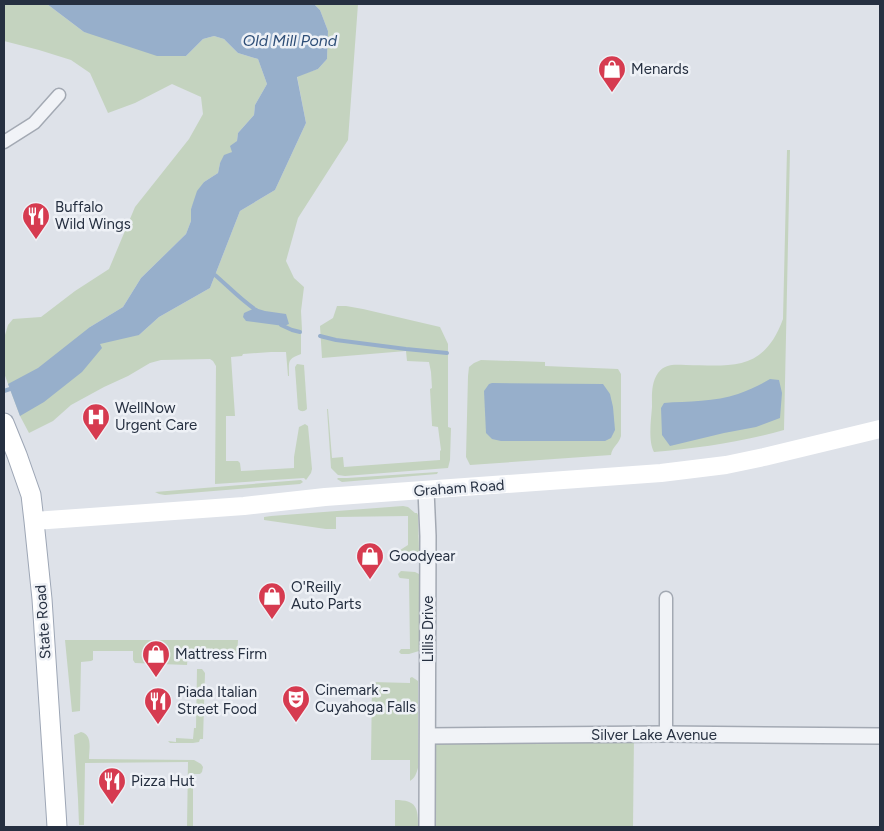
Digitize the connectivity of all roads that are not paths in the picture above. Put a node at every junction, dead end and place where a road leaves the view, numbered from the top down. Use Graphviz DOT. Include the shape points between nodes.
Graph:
graph roads {
  1 [pos="58,95"];
  2 [pos="4,142"];
  3 [pos="4,424"];
  4 [pos="880,429"];
  5 [pos="426,490"];
  6 [pos="34,521"];
  7 [pos="666,598"];
  8 [pos="666,734"];
  9 [pos="428,736"];
  10 [pos="880,736"];
  11 [pos="57,827"];
  12 [pos="427,827"];
  1 -- 2 [label="street" via="34,123"];
  3 -- 6 [label="main road, State Road" via="30,495"];
  4 -- 5 [label="main road, Graham Road" via="708,468"];
  5 -- 6 [label="main road, Graham Road"];
  5 -- 9 [label="street, Lillis Drive"];
  6 -- 11 [label="main road, State Road"];
  7 -- 8 [label="street"];
  8 -- 9 [label="street, Silver Lake Avenue"];
  8 -- 10 [label="street, Silver Lake Avenue"];
  9 -- 12 [label="street, Lillis Drive"];
}
